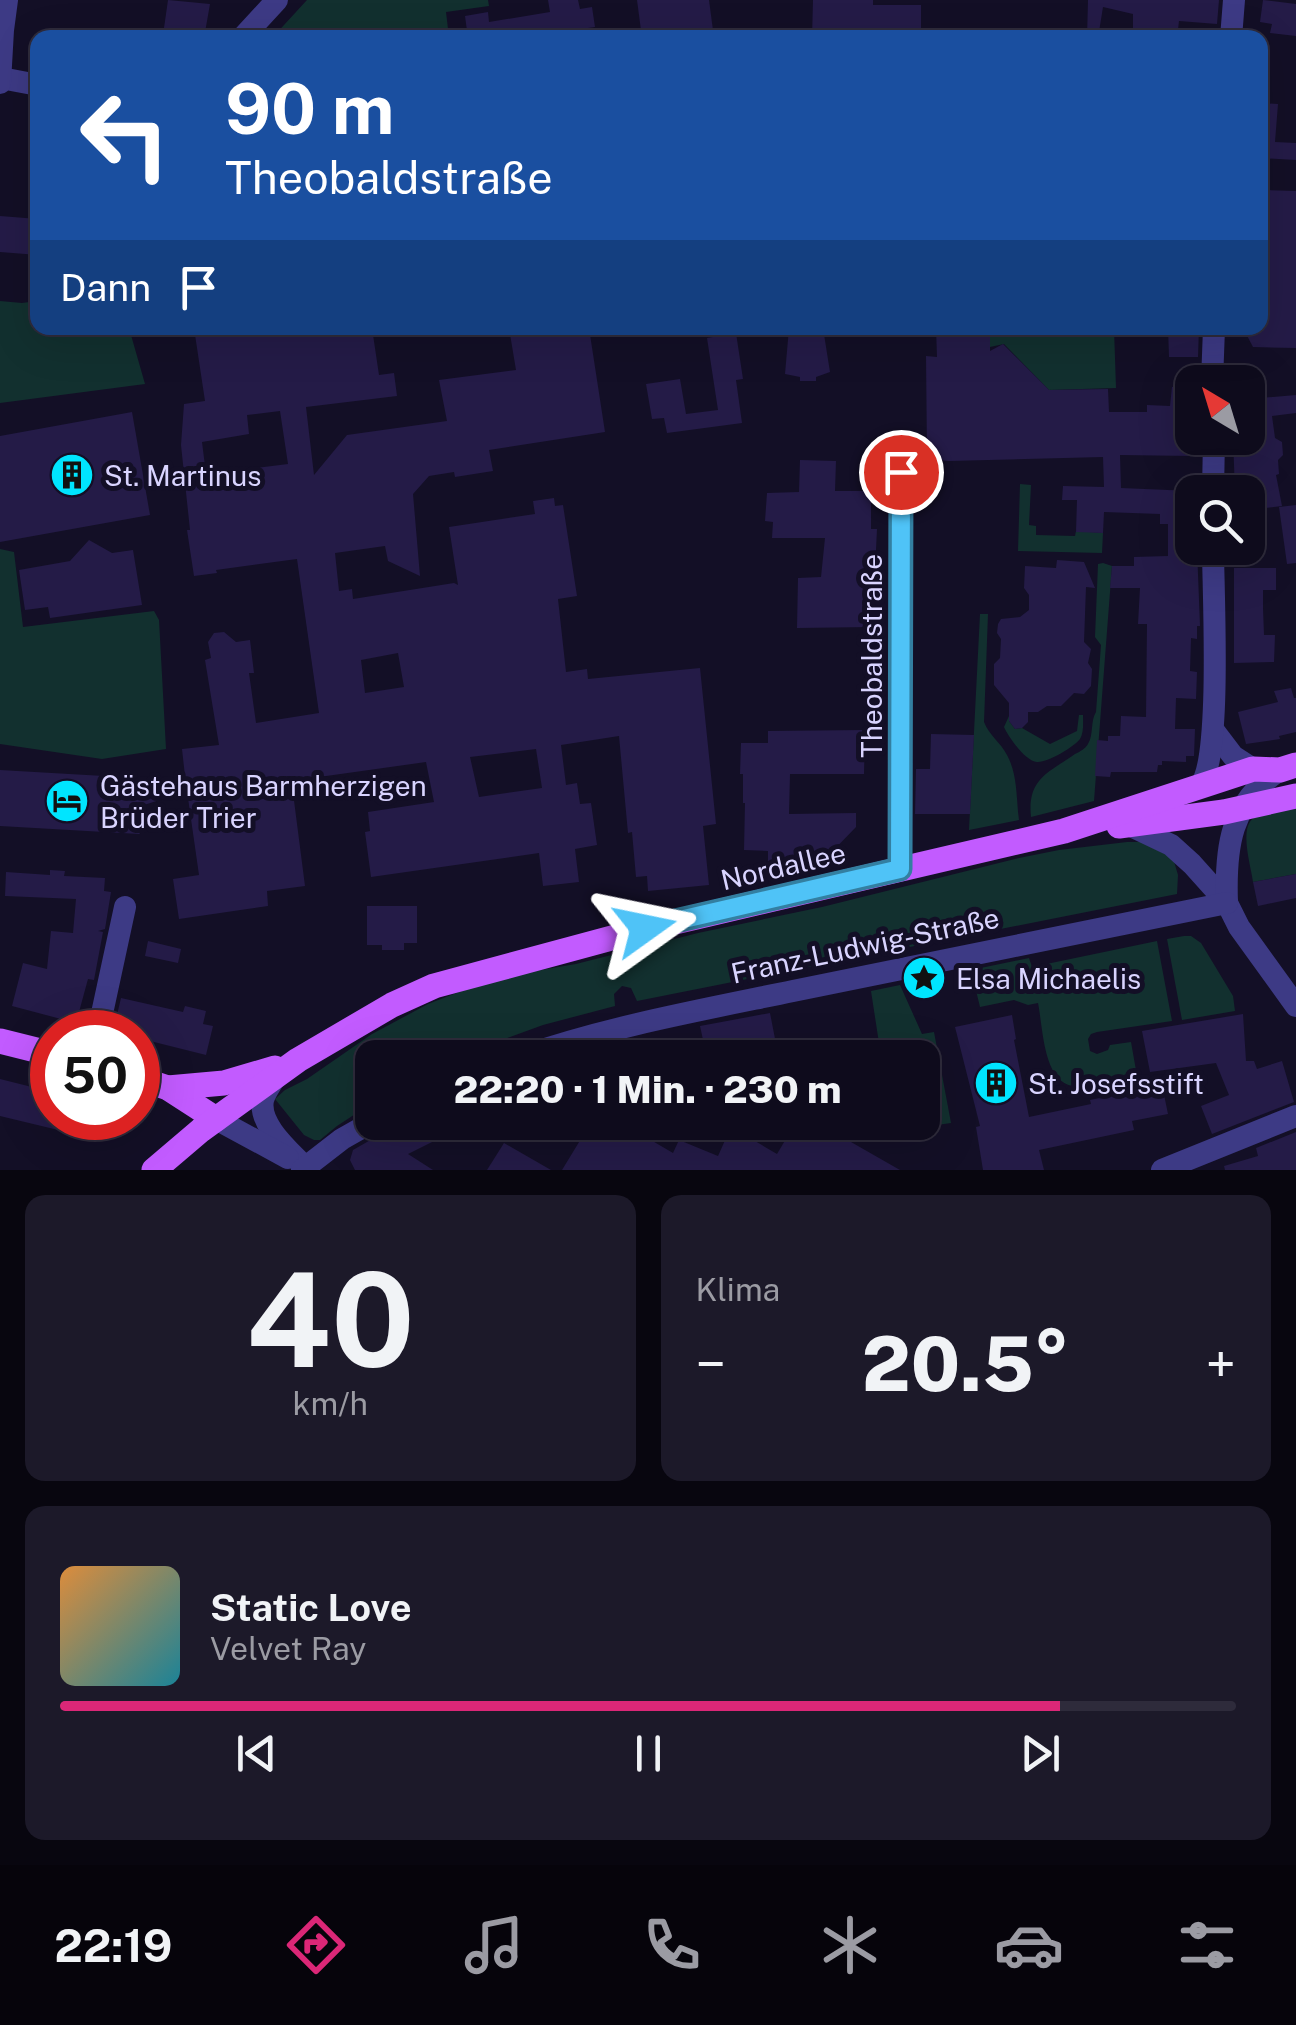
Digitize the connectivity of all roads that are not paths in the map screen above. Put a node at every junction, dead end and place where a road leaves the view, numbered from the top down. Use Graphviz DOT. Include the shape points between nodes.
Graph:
graph roads {
  1 [pos="7,0"];
  2 [pos="277,0"];
  3 [pos="1234,0"];
  4 [pos="249,30"];
  5 [pos="1232,30"];
  6 [pos="1,81"];
  7 [pos="30,84"];
  8 [pos="1214,335"];
  9 [pos="1213,365"];
  10 [pos="901,443"];
  11 [pos="1213,565"];
  12 [pos="1214,731"];
  13 [pos="1288,767"];
  14 [pos="1254,768"];
  15 [pos="1200,786"];
  16 [pos="1296,796"];
  17 [pos="1242,809"];
  18 [pos="1129,825"];
  19 [pos="1064,831"];
  20 [pos="900,869"];
  21 [pos="1227,903"];
  22 [pos="125,907"];
  23 [pos="1296,1006"];
  24 [pos="103,1010"];
  25 [pos="578,1040"];
  26 [pos="0,1041"];
  27 [pos="30,1048"];
  28 [pos="298,1060"];
  29 [pos="274,1078"];
  30 [pos="160,1087"];
  31 [pos="176,1093"];
  32 [pos="1296,1116"];
  33 [pos="216,1119"];
  34 [pos="355,1132"];
  35 [pos="156,1168"];
  36 [pos="305,1169"];
  37 [pos="1162,1170"];
  1 -- 6 [label="street"];
  2 -- 4 [label="street"];
  3 -- 5 [label="street"];
  6 -- 7 [label="street"];
  8 -- 9 [label="street"];
  10 -- 20 [label="street, Theobaldstraße"];
  11 -- 12 [label="street"];
  12 -- 14 [label="street" via="1233,756"];
  12 -- 15 [label="street"];
  13 -- 14 [label="main road, Nordallee"];
  13 -- 17 [label="street"];
  14 -- 15 [label="main road, Nordallee"];
  15 -- 19 [label="main road, Nordallee"];
  16 -- 17 [label="main road, Nordallee"];
  17 -- 18 [label="main road, Nordallee"];
  17 -- 21 [label="street" via="1226,858"];
  18 -- 19 [label="main road, Nordallee"];
  18 -- 21 [label="street" via="1172,845"];
  19 -- 20 [label="main road, Nordallee"];
  20 -- 28 [label="main road, Nordallee" via="434,986"];
  21 -- 23 [label="street"];
  21 -- 25 [label="street, Franz-Ludwig-Straße"];
  22 -- 24 [label="street"];
  26 -- 27 [label="main road"];
  28 -- 29 [label="main road, Nordallee"];
  28 -- 31 [label="main road, Nordallee"];
  29 -- 33 [label="main road, Nordallee"];
  29 -- 36 [label="street" via="264,1113"];
  30 -- 31 [label="main road"];
  31 -- 33 [label="main road"];
  31 -- 35 [label="main road" via="187,1110"];
  32 -- 37 [label="street"];
  33 -- 35 [label="main road, Nordallee"];
  33 -- 36 [label="street"];
  34 -- 36 [label="street"];
}
